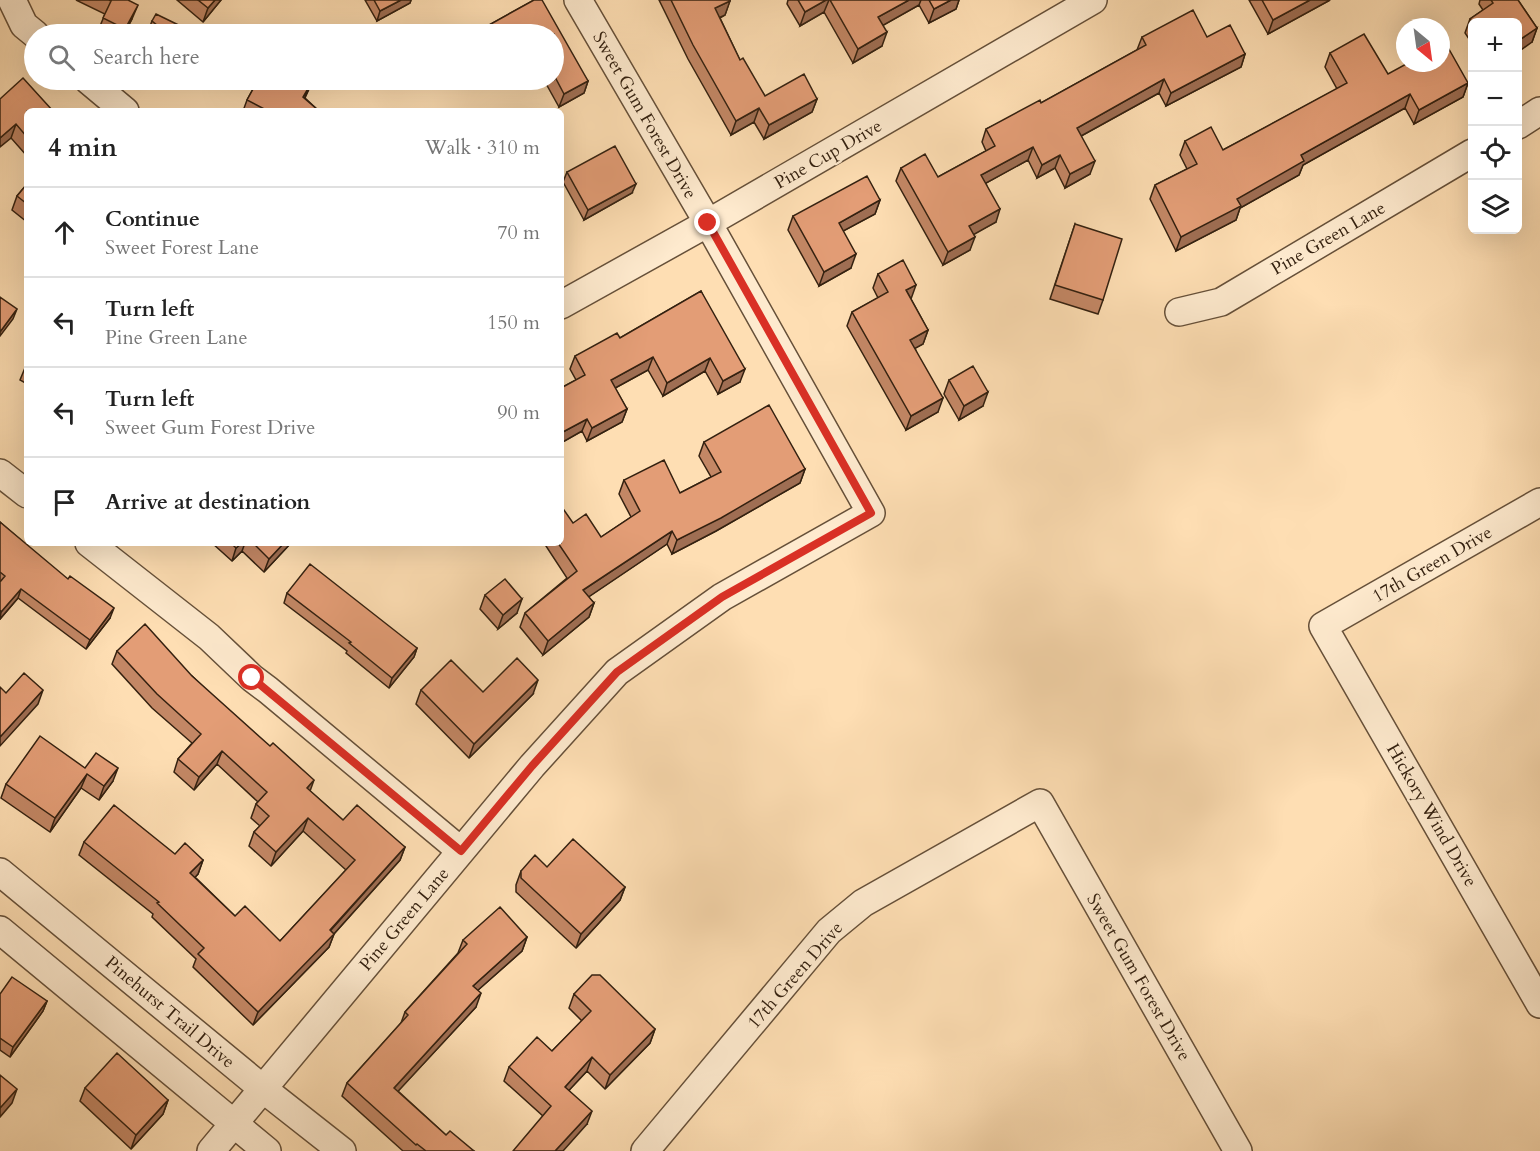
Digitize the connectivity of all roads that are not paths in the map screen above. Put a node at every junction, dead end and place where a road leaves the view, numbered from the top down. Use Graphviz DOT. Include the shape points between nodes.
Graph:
graph roads {
  1 [pos="12,0"];
  2 [pos="578,0"];
  3 [pos="1093,0"];
  4 [pos="24,25"];
  5 [pos="100,90"];
  6 [pos="122,108"];
  7 [pos="1540,111"];
  8 [pos="1522,122"];
  9 [pos="1468,156"];
  10 [pos="708,223"];
  11 [pos="564,303"];
  12 [pos="1179,312"];
  13 [pos="0,473"];
  14 [pos="24,492"];
  15 [pos="1540,502"];
  16 [pos="871,513"];
  17 [pos="93,546"];
  18 [pos="1323,626"];
  19 [pos="1040,803"];
  20 [pos="461,851"];
  21 [pos="2,877"];
  22 [pos="0,930"];
  23 [pos="1540,1004"];
  24 [pos="262,1088"];
  25 [pos="234,1123"];
  26 [pos="211,1151"];
  27 [pos="267,1151"];
  28 [pos="342,1151"];
  29 [pos="645,1151"];
  30 [pos="1238,1151"];
  1 -- 4 [label="street"];
  2 -- 10 [label="street, Sweet Gum Forest Drive"];
  3 -- 10 [label="street, Pine Cup Drive"];
  5 -- 6 [label="street"];
  7 -- 8 [label="street"];
  9 -- 12 [label="street, Pine Green Lane" via="1221,302"];
  10 -- 11 [label="street, Pine Cup Drive"];
  10 -- 16 [label="street, Sweet Gum Forest Drive"];
  13 -- 14 [label="street"];
  15 -- 18 [label="street, 17th Green Drive"];
  16 -- 20 [label="street, Pine Green Lane" via="722,597 617,672"];
  17 -- 20 [label="street" via="209,637 252,678"];
  18 -- 23 [label="street, Hickory Wind Drive"];
  19 -- 29 [label="street, 17th Green Drive" via="863,903 829,931"];
  19 -- 30 [label="street, Sweet Gum Forest Drive"];
  20 -- 24 [label="street, Pine Green Lane"];
  21 -- 24 [label="street, Pinehurst Trail Drive"];
  22 -- 25 [label="street"];
  24 -- 25 [label="street, Pine Green Lane"];
  24 -- 28 [label="street, Pinehurst Trail Drive"];
  25 -- 26 [label="street, Pine Green Lane"];
  25 -- 27 [label="street"];
}
